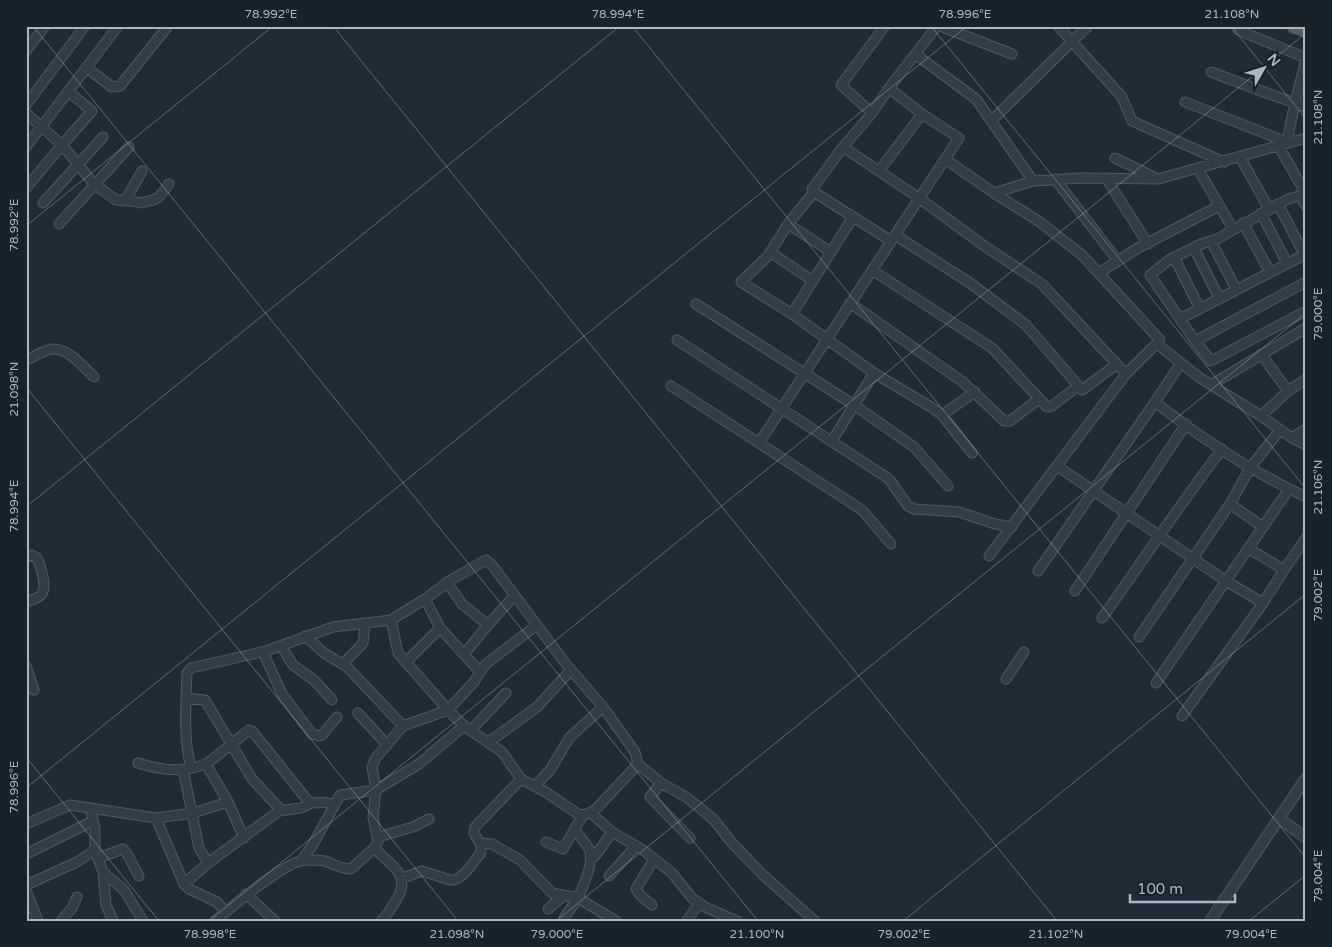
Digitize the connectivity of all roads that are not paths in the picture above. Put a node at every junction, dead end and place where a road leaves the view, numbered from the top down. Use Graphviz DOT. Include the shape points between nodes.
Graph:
graph roads {
  1 [pos="45,26"];
  2 [pos="85,26"];
  3 [pos="118,26"];
  4 [pos="168,26"];
  5 [pos="885,26"];
  6 [pos="938,26"];
  7 [pos="1058,26"];
  8 [pos="1088,26"];
  9 [pos="1294,26"];
  10 [pos="1238,30"];
  11 [pos="1306,30"];
  12 [pos="1074,42"];
  13 [pos="26,50"];
  14 [pos="916,54"];
  15 [pos="1012,54"];
  16 [pos="1306,59"];
  17 [pos="87,68"];
  18 [pos="1211,72"];
  19 [pos="889,88"];
  20 [pos="69,92"];
  21 [pos="1185,102"];
  22 [pos="1295,102"];
  23 [pos="26,105"];
  24 [pos="1306,107"];
  25 [pos="26,113"];
  26 [pos="872,114"];
  27 [pos="922,114"];
  28 [pos="991,121"];
  29 [pos="41,127"];
  30 [pos="103,137"];
  31 [pos="1306,138"];
  32 [pos="1283,143"];
  33 [pos="62,145"];
  34 [pos="26,146"];
  35 [pos="129,147"];
  36 [pos="843,147"];
  37 [pos="1240,157"];
  38 [pos="1115,158"];
  39 [pos="945,159"];
  40 [pos="1224,162"];
  41 [pos="78,163"];
  42 [pos="1198,169"];
  43 [pos="142,171"];
  44 [pos="880,171"];
  45 [pos="1106,178"];
  46 [pos="1055,179"];
  47 [pos="1158,179"];
  48 [pos="1033,180"];
  49 [pos="94,184"];
  50 [pos="169,184"];
  51 [pos="26,188"];
  52 [pos="814,192"];
  53 [pos="994,193"];
  54 [pos="1300,196"];
  55 [pos="919,198"];
  56 [pos="125,201"];
  57 [pos="43,203"];
  58 [pos="1278,204"];
  59 [pos="1219,206"];
  60 [pos="1306,206"];
  61 [pos="1265,211"];
  62 [pos="853,217"];
  63 [pos="1243,223"];
  64 [pos="58,224"];
  65 [pos="788,224"];
  66 [pos="1233,229"];
  67 [pos="893,238"];
  68 [pos="1211,241"];
  69 [pos="1148,244"];
  70 [pos="1194,248"];
  71 [pos="770,252"];
  72 [pos="831,252"];
  73 [pos="1305,254"];
  74 [pos="1174,257"];
  75 [pos="1118,261"];
  76 [pos="1287,263"];
  77 [pos="872,270"];
  78 [pos="1270,272"];
  79 [pos="1099,273"];
  80 [pos="813,281"];
  81 [pos="1306,282"];
  82 [pos="1236,289"];
  83 [pos="1219,298"];
  84 [pos="850,303"];
  85 [pos="696,304"];
  86 [pos="1200,309"];
  87 [pos="1306,311"];
  88 [pos="792,314"];
  89 [pos="1180,319"];
  90 [pos="1306,328"];
  91 [pos="827,339"];
  92 [pos="677,340"];
  93 [pos="1195,341"];
  94 [pos="1157,344"];
  95 [pos="1261,354"];
  96 [pos="26,360"];
  97 [pos="1181,363"];
  98 [pos="1117,364"];
  99 [pos="874,372"];
  100 [pos="804,374"];
  101 [pos="1126,374"];
  102 [pos="94,377"];
  103 [pos="1306,379"];
  104 [pos="1211,385"];
  105 [pos="671,386"];
  106 [pos="1078,386"];
  107 [pos="1288,391"];
  108 [pos="975,392"];
  109 [pos="1039,400"];
  110 [pos="1155,402"];
  111 [pos="854,405"];
  112 [pos="782,408"];
  113 [pos="942,415"];
  114 [pos="1261,416"];
  115 [pos="1186,424"];
  116 [pos="1306,429"];
  117 [pos="1280,430"];
  118 [pos="1292,438"];
  119 [pos="832,442"];
  120 [pos="759,443"];
  121 [pos="1306,445"];
  122 [pos="1222,449"];
  123 [pos="972,453"];
  124 [pos="1057,466"];
  125 [pos="1250,468"];
  126 [pos="948,486"];
  127 [pos="1289,489"];
  128 [pos="1094,490"];
  129 [pos="1306,497"];
  130 [pos="1230,504"];
  131 [pos="1127,512"];
  132 [pos="1012,527"];
  133 [pos="1263,527"];
  134 [pos="1161,536"];
  135 [pos="1306,538"];
  136 [pos="891,544"];
  137 [pos="1248,548"];
  138 [pos="989,556"];
  139 [pos="26,557"];
  140 [pos="1192,558"];
  141 [pos="1038,570"];
  142 [pos="1284,570"];
  143 [pos="1226,581"];
  144 [pos="447,582"];
  145 [pos="1075,591"];
  146 [pos="515,595"];
  147 [pos="425,599"];
  148 [pos="26,602"];
  149 [pos="1263,603"];
  150 [pos="1102,618"];
  151 [pos="391,620"];
  152 [pos="365,624"];
  153 [pos="537,624"];
  154 [pos="488,625"];
  155 [pos="440,628"];
  156 [pos="305,636"];
  157 [pos="1139,637"];
  158 [pos="280,646"];
  159 [pos="263,652"];
  160 [pos="1024,652"];
  161 [pos="464,654"];
  162 [pos="407,661"];
  163 [pos="342,664"];
  164 [pos="26,666"];
  165 [pos="571,670"];
  166 [pos="480,672"];
  167 [pos="1006,679"];
  168 [pos="1156,683"];
  169 [pos="34,690"];
  170 [pos="506,693"];
  171 [pos="186,698"];
  172 [pos="332,700"];
  173 [pos="604,707"];
  174 [pos="448,710"];
  175 [pos="358,712"];
  176 [pos="1182,716"];
  177 [pos="337,718"];
  178 [pos="403,726"];
  179 [pos="468,728"];
  180 [pos="490,742"];
  181 [pos="231,744"];
  182 [pos="387,745"];
  183 [pos="138,763"];
  184 [pos="206,764"];
  185 [pos="638,764"];
  186 [pos="187,768"];
  187 [pos="1306,778"];
  188 [pos="521,779"];
  189 [pos="661,783"];
  190 [pos="535,786"];
  191 [pos="376,790"];
  192 [pos="228,802"];
  193 [pos="312,803"];
  194 [pos="334,805"];
  195 [pos="90,808"];
  196 [pos="281,810"];
  197 [pos="192,813"];
  198 [pos="587,814"];
  199 [pos="156,818"];
  200 [pos="430,818"];
  201 [pos="1279,818"];
  202 [pos="93,821"];
  203 [pos="26,824"];
  204 [pos="575,830"];
  205 [pos="612,832"];
  206 [pos="378,837"];
  207 [pos="244,838"];
  208 [pos="690,838"];
  209 [pos="1306,838"];
  210 [pos="546,842"];
  211 [pos="480,843"];
  212 [pos="636,846"];
  213 [pos="374,848"];
  214 [pos="26,854"];
  215 [pos="97,854"];
  216 [pos="595,856"];
  217 [pos="654,859"];
  218 [pos="301,861"];
  219 [pos="208,863"];
  220 [pos="103,872"];
  221 [pos="139,876"];
  222 [pos="609,876"];
  223 [pos="402,878"];
  224 [pos="184,884"];
  225 [pos="26,885"];
  226 [pos="26,890"];
  227 [pos="246,894"];
  228 [pos="563,896"];
  229 [pos="77,897"];
  230 [pos="578,898"];
  231 [pos="699,903"];
  232 [pos="652,905"];
  233 [pos="548,909"];
  234 [pos="222,917"];
  235 [pos="390,917"];
  236 [pos="35,920"];
  237 [pos="564,920"];
  238 [pos="61,921"];
  239 [pos="114,921"];
  240 [pos="143,921"];
  241 [pos="276,921"];
  242 [pos="380,921"];
  243 [pos="616,921"];
  244 [pos="687,921"];
  245 [pos="736,921"];
  246 [pos="815,921"];
  247 [pos="1210,921"];
  1 -- 13 [label="street"];
  2 -- 23 [label="street"];
  3 -- 17 [label="street"];
  4 -- 17 [label="street" via="120,86 112,87"];
  5 -- 26 [label="street" via="841,85"];
  6 -- 14 [label="street"];
  6 -- 15 [label="street"];
  7 -- 12 [label="street"];
  8 -- 12 [label="street"];
  9 -- 11 [label="highway"];
  10 -- 16 [label="street"];
  12 -- 28 [label="street"];
  12 -- 40 [label="street" via="1122,97 1133,122"];
  14 -- 19 [label="street"];
  14 -- 28 [label="street" via="976,99"];
  16 -- 22 [label="street"];
  17 -- 20 [label="street"];
  18 -- 22 [label="street"];
  19 -- 26 [label="street"];
  19 -- 27 [label="street"];
  20 -- 29 [label="street"];
  20 -- 33 [label="street" via="92,111"];
  21 -- 32 [label="street"];
  22 -- 24 [label="street"];
  22 -- 32 [label="street"];
  25 -- 29 [label="street"];
  26 -- 36 [label="street"];
  27 -- 39 [label="street" via="959,138"];
  27 -- 44 [label="street"];
  28 -- 48 [label="street"];
  29 -- 33 [label="street"];
  29 -- 34 [label="street"];
  30 -- 41 [label="street"];
  31 -- 32 [label="street"];
  32 -- 37 [label="street"];
  32 -- 54 [label="street" via="1306,194"];
  33 -- 41 [label="street"];
  33 -- 51 [label="street"];
  35 -- 49 [label="street"];
  36 -- 44 [label="street"];
  36 -- 52 [label="street" via="812,189"];
  37 -- 40 [label="street"];
  37 -- 61 [label="street"];
  38 -- 47 [label="street"];
  39 -- 53 [label="street"];
  39 -- 55 [label="street"];
  40 -- 42 [label="street"];
  41 -- 49 [label="street"];
  41 -- 57 [label="street"];
  42 -- 47 [label="street"];
  42 -- 59 [label="street"];
  43 -- 56 [label="street"];
  44 -- 55 [label="street"];
  45 -- 46 [label="street"];
  45 -- 47 [label="street"];
  45 -- 69 [label="street"];
  46 -- 48 [label="street"];
  46 -- 75 [label="street"];
  48 -- 53 [label="street"];
  49 -- 56 [label="street" via="116,200"];
  49 -- 64 [label="street"];
  50 -- 56 [label="street" via="153,200 141,203"];
  52 -- 62 [label="street"];
  52 -- 65 [label="street"];
  53 -- 79 [label="street" via="1040,222 1082,255"];
  54 -- 58 [label="street"];
  54 -- 60 [label="street"];
  55 -- 67 [label="street"];
  55 -- 98 [label="street" via="1042,284"];
  58 -- 61 [label="street"];
  58 -- 73 [label="street"];
  59 -- 66 [label="street"];
  59 -- 69 [label="street"];
  61 -- 63 [label="street"];
  61 -- 76 [label="street"];
  62 -- 67 [label="street"];
  62 -- 72 [label="street"];
  63 -- 66 [label="street"];
  63 -- 78 [label="street"];
  65 -- 71 [label="street"];
  65 -- 72 [label="street"];
  66 -- 68 [label="street"];
  67 -- 77 [label="street"];
  67 -- 106 [label="street" via="970,283 1026,325"];
  68 -- 70 [label="street"];
  68 -- 82 [label="street"];
  69 -- 75 [label="street"];
  70 -- 74 [label="street"];
  70 -- 83 [label="street"];
  71 -- 80 [label="street"];
  71 -- 88 [label="street" via="741,282"];
  72 -- 80 [label="street"];
  73 -- 76 [label="street"];
  74 -- 86 [label="street"];
  74 -- 89 [label="street" via="1150,274"];
  75 -- 79 [label="street"];
  76 -- 78 [label="street"];
  77 -- 84 [label="street"];
  77 -- 109 [label="street" via="992,348"];
  78 -- 82 [label="street"];
  79 -- 94 [label="street" via="1160,340"];
  80 -- 88 [label="street"];
  81 -- 93 [label="street"];
  82 -- 83 [label="street"];
  83 -- 86 [label="street"];
  84 -- 91 [label="street"];
  84 -- 108 [label="street"];
  85 -- 100 [label="street"];
  86 -- 89 [label="street"];
  87 -- 93 [label="street" via="1210,361"];
  88 -- 91 [label="street"];
  89 -- 93 [label="street"];
  90 -- 95 [label="street"];
  91 -- 99 [label="street"];
  91 -- 100 [label="street"];
  92 -- 112 [label="street"];
  94 -- 97 [label="street"];
  94 -- 101 [label="street"];
  95 -- 104 [label="street"];
  95 -- 107 [label="street"];
  96 -- 102 [label="street" via="50,349 59,350 73,357"];
  97 -- 104 [label="street"];
  97 -- 110 [label="street"];
  98 -- 101 [label="street"];
  98 -- 106 [label="street" via="1084,390"];
  99 -- 111 [label="street"];
  99 -- 113 [label="street"];
  100 -- 111 [label="street"];
  100 -- 112 [label="street"];
  101 -- 124 [label="street"];
  103 -- 107 [label="street"];
  104 -- 114 [label="street"];
  105 -- 120 [label="street"];
  106 -- 109 [label="street" via="1049,408"];
  107 -- 114 [label="street"];
  108 -- 109 [label="street" via="1007,422"];
  108 -- 113 [label="street"];
  110 -- 115 [label="street"];
  110 -- 128 [label="street"];
  111 -- 119 [label="street"];
  111 -- 126 [label="street" via="914,447"];
  112 -- 119 [label="street"];
  112 -- 120 [label="street"];
  113 -- 123 [label="street"];
  114 -- 117 [label="street"];
  115 -- 122 [label="street"];
  115 -- 131 [label="street"];
  116 -- 118 [label="street"];
  117 -- 118 [label="street"];
  117 -- 125 [label="street"];
  118 -- 121 [label="street"];
  119 -- 132 [label="street" via="889,480 908,506 914,509 958,512"];
  120 -- 136 [label="street" via="862,510"];
  122 -- 125 [label="street"];
  122 -- 134 [label="street"];
  124 -- 128 [label="street"];
  124 -- 132 [label="street"];
  125 -- 127 [label="street"];
  125 -- 130 [label="street"];
  127 -- 129 [label="street"];
  127 -- 133 [label="street"];
  128 -- 131 [label="street"];
  128 -- 141 [label="street"];
  130 -- 133 [label="street"];
  130 -- 140 [label="street"];
  131 -- 134 [label="street"];
  131 -- 145 [label="street"];
  132 -- 138 [label="street"];
  133 -- 137 [label="street"];
  134 -- 140 [label="street"];
  134 -- 150 [label="street"];
  135 -- 142 [label="street"];
  137 -- 142 [label="street"];
  137 -- 143 [label="street"];
  139 -- 148 [label="street" via="37,558 45,587 38,599"];
  140 -- 143 [label="street"];
  140 -- 157 [label="street"];
  142 -- 149 [label="street"];
  143 -- 149 [label="street"];
  143 -- 168 [label="street"];
  144 -- 146 [label="street" via="486,560"];
  144 -- 147 [label="street"];
  144 -- 154 [label="street" via="462,604"];
  146 -- 153 [label="street"];
  146 -- 154 [label="street"];
  147 -- 151 [label="street"];
  147 -- 155 [label="street"];
  149 -- 176 [label="street"];
  151 -- 152 [label="street"];
  151 -- 162 [label="street" via="398,653"];
  152 -- 156 [label="street" via="338,626"];
  152 -- 163 [label="street" via="363,643"];
  153 -- 165 [label="street"];
  153 -- 166 [label="street"];
  154 -- 161 [label="street"];
  155 -- 161 [label="street"];
  155 -- 162 [label="street"];
  156 -- 158 [label="street"];
  156 -- 163 [label="street"];
  158 -- 159 [label="street"];
  158 -- 172 [label="street" via="293,665 316,681"];
  159 -- 171 [label="street" via="191,668 187,673"];
  159 -- 177 [label="street" via="282,694 315,736 322,734"];
  160 -- 167 [label="street"];
  161 -- 166 [label="street"];
  162 -- 174 [label="street"];
  163 -- 178 [label="street"];
  164 -- 169 [label="street"];
  165 -- 173 [label="street"];
  165 -- 180 [label="street" via="537,707"];
  166 -- 174 [label="street"];
  170 -- 179 [label="street"];
  171 -- 181 [label="street" via="205,700"];
  171 -- 186 [label="street"];
  173 -- 185 [label="street" via="634,752"];
  173 -- 190 [label="street" via="570,737 550,770"];
  174 -- 178 [label="street"];
  174 -- 179 [label="street"];
  175 -- 182 [label="street"];
  178 -- 182 [label="street"];
  179 -- 180 [label="street"];
  179 -- 191 [label="street"];
  180 -- 188 [label="street" via="502,752"];
  181 -- 184 [label="street"];
  181 -- 193 [label="street" via="249,730 253,732"];
  181 -- 196 [label="street" via="254,782"];
  182 -- 191 [label="street" via="372,767"];
  183 -- 186 [label="street" via="158,769"];
  184 -- 186 [label="street"];
  184 -- 192 [label="street"];
  185 -- 189 [label="street"];
  185 -- 198 [label="street"];
  186 -- 197 [label="street"];
  187 -- 201 [label="street"];
  188 -- 190 [label="street"];
  188 -- 211 [label="street" via="475,826 474,833"];
  189 -- 208 [label="street" via="650,797"];
  189 -- 246 [label="street" via="707,814 763,875"];
  190 -- 198 [label="street" via="578,814"];
  191 -- 194 [label="street" via="340,795"];
  191 -- 206 [label="street" via="373,817"];
  192 -- 197 [label="street"];
  192 -- 207 [label="street"];
  193 -- 194 [label="street" via="326,801"];
  193 -- 196 [label="street"];
  194 -- 218 [label="street"];
  195 -- 199 [label="street"];
  195 -- 202 [label="street"];
  195 -- 203 [label="street" via="70,805"];
  196 -- 207 [label="street"];
  197 -- 199 [label="street"];
  197 -- 219 [label="street" via="199,848"];
  198 -- 204 [label="street"];
  198 -- 205 [label="street"];
  199 -- 224 [label="street"];
  200 -- 206 [label="street" via="413,827"];
  201 -- 209 [label="street"];
  201 -- 247 [label="street"];
  202 -- 214 [label="street"];
  202 -- 215 [label="street"];
  204 -- 210 [label="street" via="563,850"];
  204 -- 230 [label="street" via="590,856 589,869"];
  205 -- 212 [label="street"];
  205 -- 216 [label="street"];
  206 -- 213 [label="street"];
  207 -- 219 [label="street"];
  211 -- 223 [label="street" via="480,854 454,881 422,871"];
  211 -- 228 [label="street" via="492,844 520,860 548,890"];
  212 -- 217 [label="street"];
  212 -- 222 [label="street"];
  213 -- 218 [label="street" via="351,868 323,861"];
  213 -- 223 [label="street"];
  215 -- 220 [label="street"];
  215 -- 221 [label="street" via="123,849"];
  215 -- 225 [label="street"];
  217 -- 231 [label="street" via="672,873"];
  217 -- 232 [label="street" via="636,889"];
  218 -- 227 [label="street"];
  219 -- 224 [label="street"];
  220 -- 239 [label="street" via="106,905"];
  220 -- 240 [label="street" via="124,890"];
  223 -- 235 [label="street" via="401,894"];
  224 -- 234 [label="street" via="217,902"];
  226 -- 236 [label="street"];
  227 -- 234 [label="street"];
  227 -- 241 [label="street"];
  228 -- 230 [label="street"];
  228 -- 233 [label="street"];
  229 -- 238 [label="street"];
  230 -- 237 [label="street"];
  230 -- 243 [label="street"];
  231 -- 244 [label="street"];
  231 -- 245 [label="street"];
  235 -- 242 [label="street"];
}
